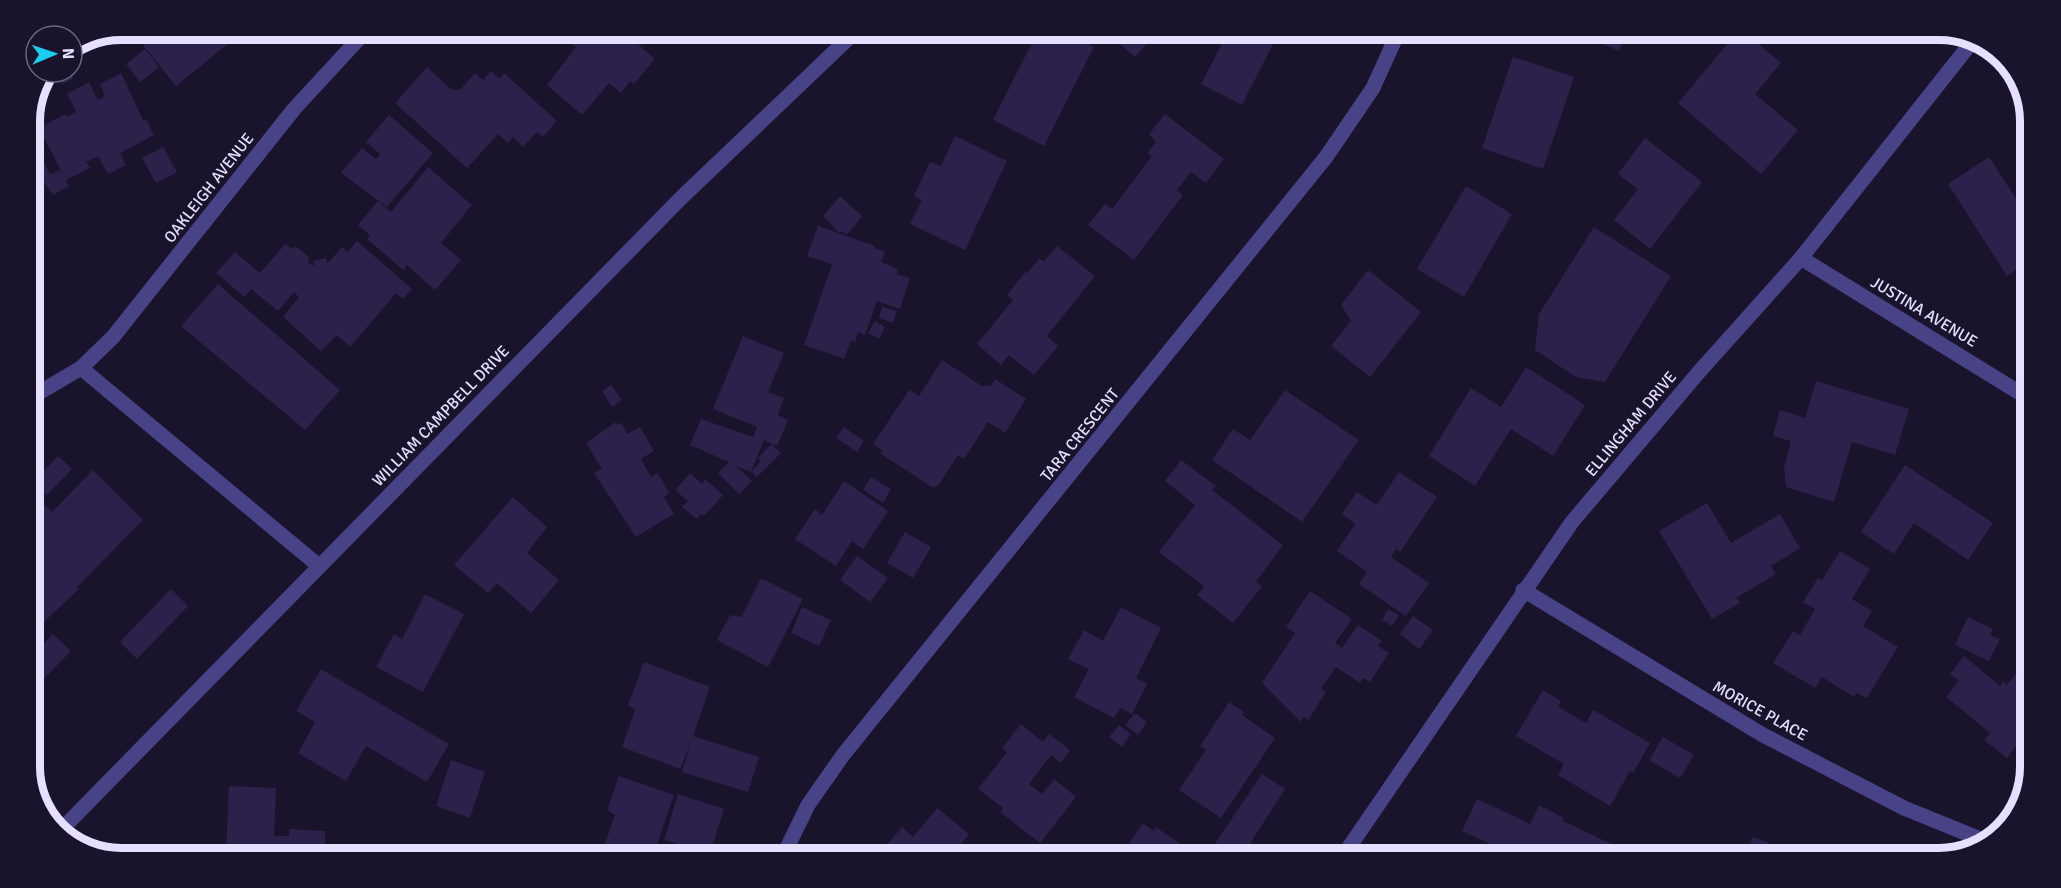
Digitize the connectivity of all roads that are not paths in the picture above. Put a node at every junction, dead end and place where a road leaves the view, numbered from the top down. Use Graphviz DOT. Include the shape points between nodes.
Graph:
graph roads {
  1 [pos="357,41"];
  2 [pos="846,41"];
  3 [pos="1394,41"];
  4 [pos="1969,46"];
  5 [pos="1801,258"];
  6 [pos="81,368"];
  7 [pos="41,392"];
  8 [pos="2020,393"];
  9 [pos="319,566"];
  10 [pos="1523,590"];
  11 [pos="66,825"];
  12 [pos="1977,838"];
  13 [pos="787,848"];
  14 [pos="1348,848"];
  1 -- 6 [label="street, OAKLEIGH AVENUE" via="294,109 113,337"];
  2 -- 9 [label="street, WILLIAM CAMPBELL DRIVE" via="681,198"];
  3 -- 13 [label="street, TARA CRESCENT" via="1373,88 1326,157 843,755 808,804"];
  4 -- 5 [label="street, ELLINGHAM DRIVE"];
  5 -- 8 [label="street, JUSTINA AVENUE"];
  5 -- 10 [label="street, ELLINGHAM DRIVE" via="1630,452"];
  6 -- 7 [label="street, OAKLEIGH AVENUE"];
  6 -- 9 [label="street"];
  9 -- 11 [label="street, WILLIAM CAMPBELL DRIVE"];
  10 -- 12 [label="street, MORICE PLACE" via="1763,735 1904,808"];
  10 -- 14 [label="street, ELLINGHAM DRIVE"];
}
